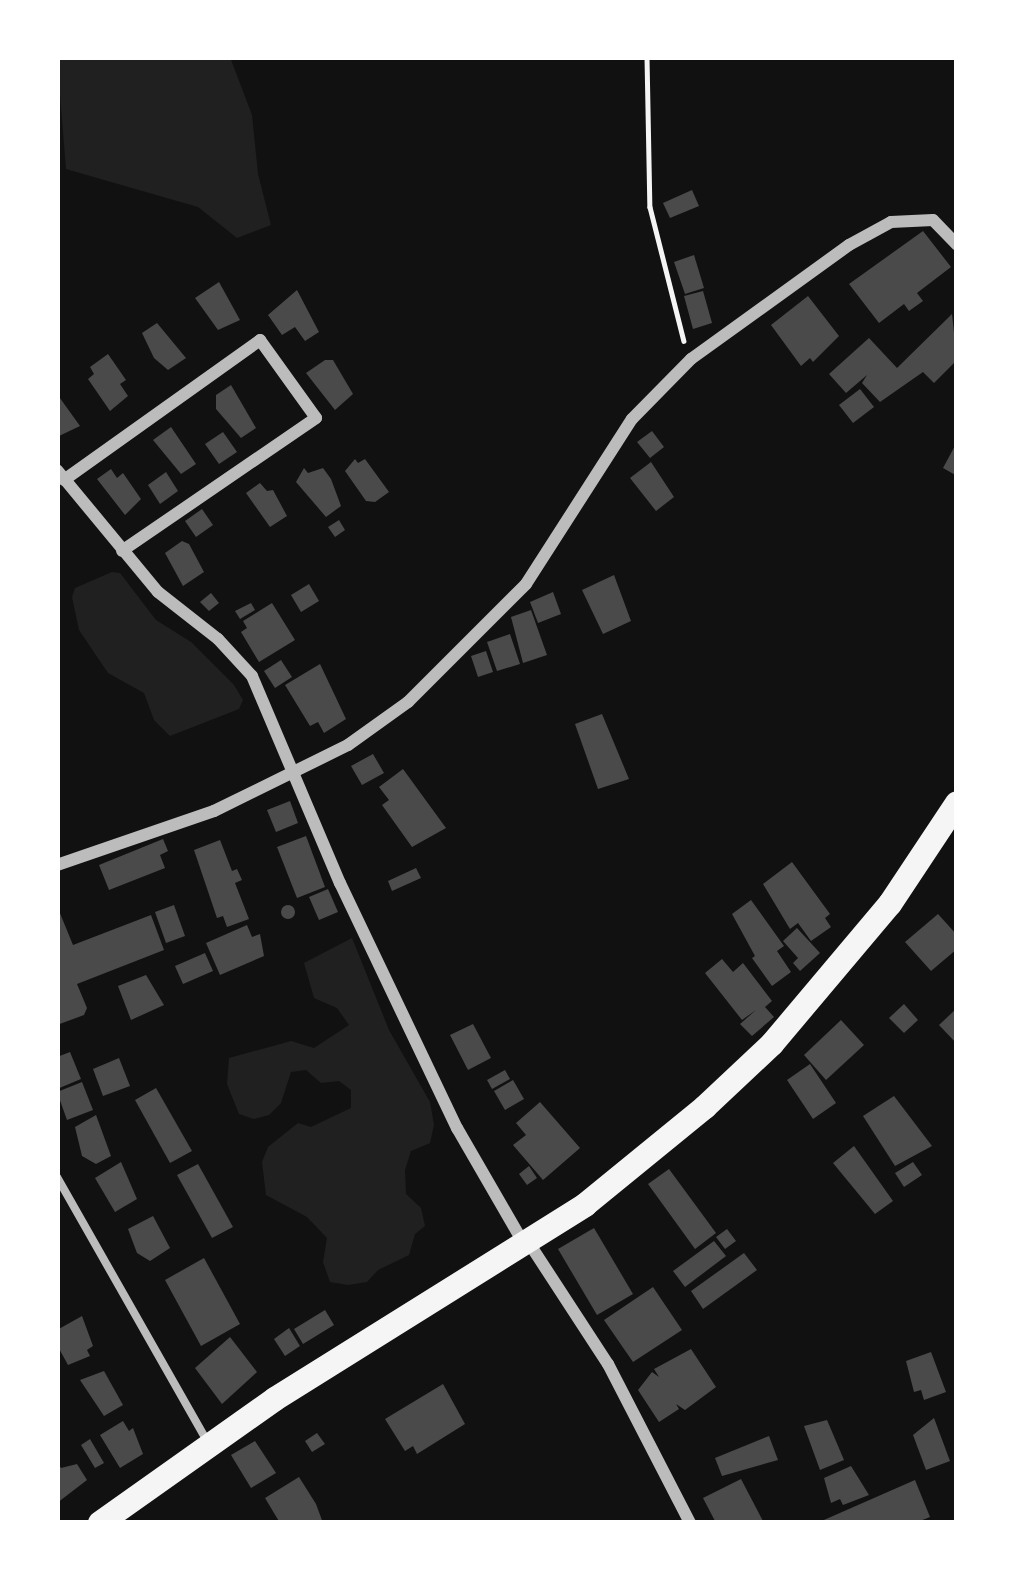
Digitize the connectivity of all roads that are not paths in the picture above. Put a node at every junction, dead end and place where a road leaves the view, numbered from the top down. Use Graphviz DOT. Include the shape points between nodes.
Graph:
graph roads {
  1 [pos="957,245"];
  2 [pos="61,475"];
  3 [pos="122,551"];
  4 [pos="294,776"];
  5 [pos="957,803"];
  6 [pos="57,865"];
  7 [pos="57,1177"];
  8 [pos="527,1244"];
  9 [pos="208,1444"];
  10 [pos="100,1523"];
  11 [pos="690,1523"];
  1 -- 4 [label="street" via="933,220 891,222 691,359 632,419 552,548 484,630 408,702"];
  2 -- 3 [label="street"];
  2 -- 3 [label="street" via="260,340 316,418"];
  3 -- 4 [label="street" via="252,676"];
  4 -- 6 [label="street"];
  4 -- 8 [label="street" via="457,1127"];
  5 -- 8 [label="main road" via="890,904 772,1044 632,1168"];
  7 -- 9 [label="lane"];
  8 -- 9 [label="main road"];
  8 -- 11 [label="street" via="608,1364"];
  9 -- 10 [label="main road"];
}
